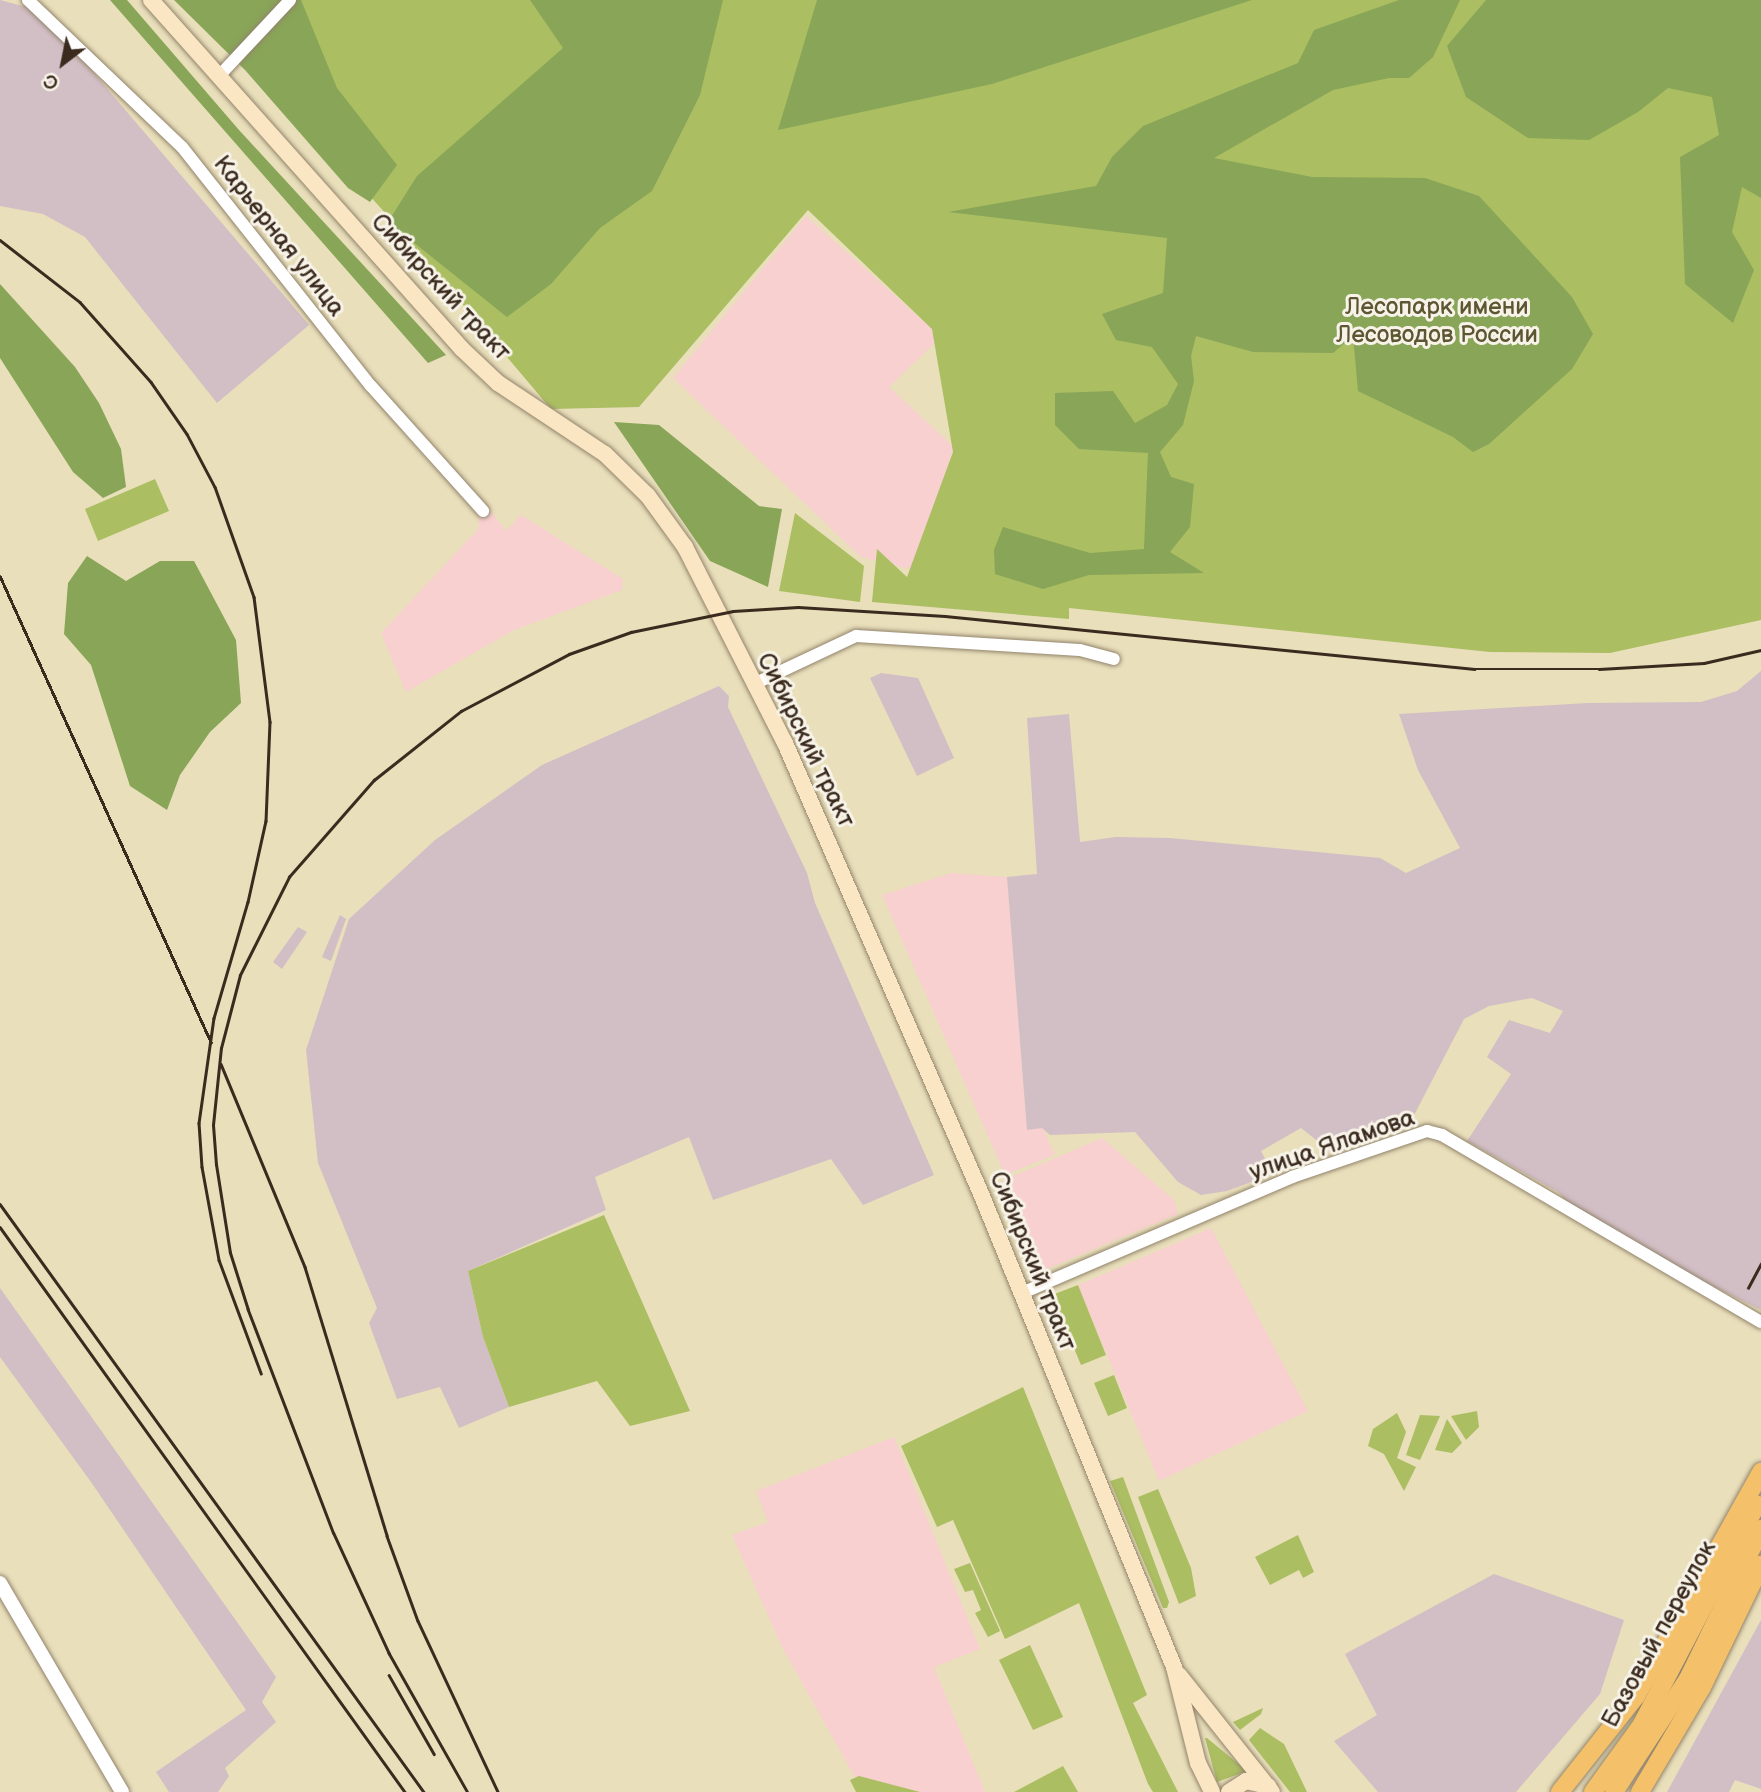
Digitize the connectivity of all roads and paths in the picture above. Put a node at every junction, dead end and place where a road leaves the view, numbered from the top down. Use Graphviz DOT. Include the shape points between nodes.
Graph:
graph roads {
  1 [pos="28,0"];
  2 [pos="150,0"];
  3 [pos="289,0"];
  4 [pos="219,76"];
  5 [pos="483,511"];
  6 [pos="1114,659"];
  7 [pos="754,684"];
  8 [pos="1023,1293"];
  9 [pos="1756,1320"];
  10 [pos="1761,1472"];
  11 [pos="1761,1495"];
  12 [pos="1761,1529"];
  13 [pos="1761,1565"];
  14 [pos="0,1583"];
  15 [pos="1174,1667"];
  16 [pos="1193,1741"];
  17 [pos="1235,1748"];
  18 [pos="1270,1789"];
  19 [pos="122,1792"];
  20 [pos="1212,1792"];
  21 [pos="1228,1792"];
  22 [pos="1560,1792"];
  23 [pos="1593,1792"];
  24 [pos="1614,1792"];
  25 [pos="1640,1792"];
  1 -- 5 [label="street, Карьерная улица" via="182,147 371,386"];
  2 -- 4 [label="main road, Сибирский тракт"];
  3 -- 4 [label="street"];
  4 -- 7 [label="main road, Сибирский тракт" via="480,366 533,408 605,454 648,496 685,547"];
  6 -- 7 [label="street" via="1080,650 856,636"];
  7 -- 8 [label="main road, Сибирский тракт" via="847,878"];
  8 -- 9 [label="street, улица Яламова" via="1292,1177 1427,1131 1443,1135"];
  8 -- 15 [label="main road, Сибирский тракт"];
  10 -- 22 [label="main road" via="1636,1696"];
  11 -- 23 [label="main road, Базовый переулок" via="1646,1717"];
  12 -- 24 [label="main road, Базовый переулок" via="1688,1679"];
  13 -- 25 [label="main road" via="1702,1687"];
  14 -- 19 [label="street"];
  15 -- 16 [label="main road, Сибирский тракт"];
  15 -- 17 [label="main road, Сибирский тракт"];
  16 -- 17 [label="main road" via="1203,1731"];
  16 -- 20 [label="main road, Сибирский тракт"];
  17 -- 18 [label="main road, Сибирский тракт"];
  18 -- 21 [label="main road" via="1246,1781"];
}
